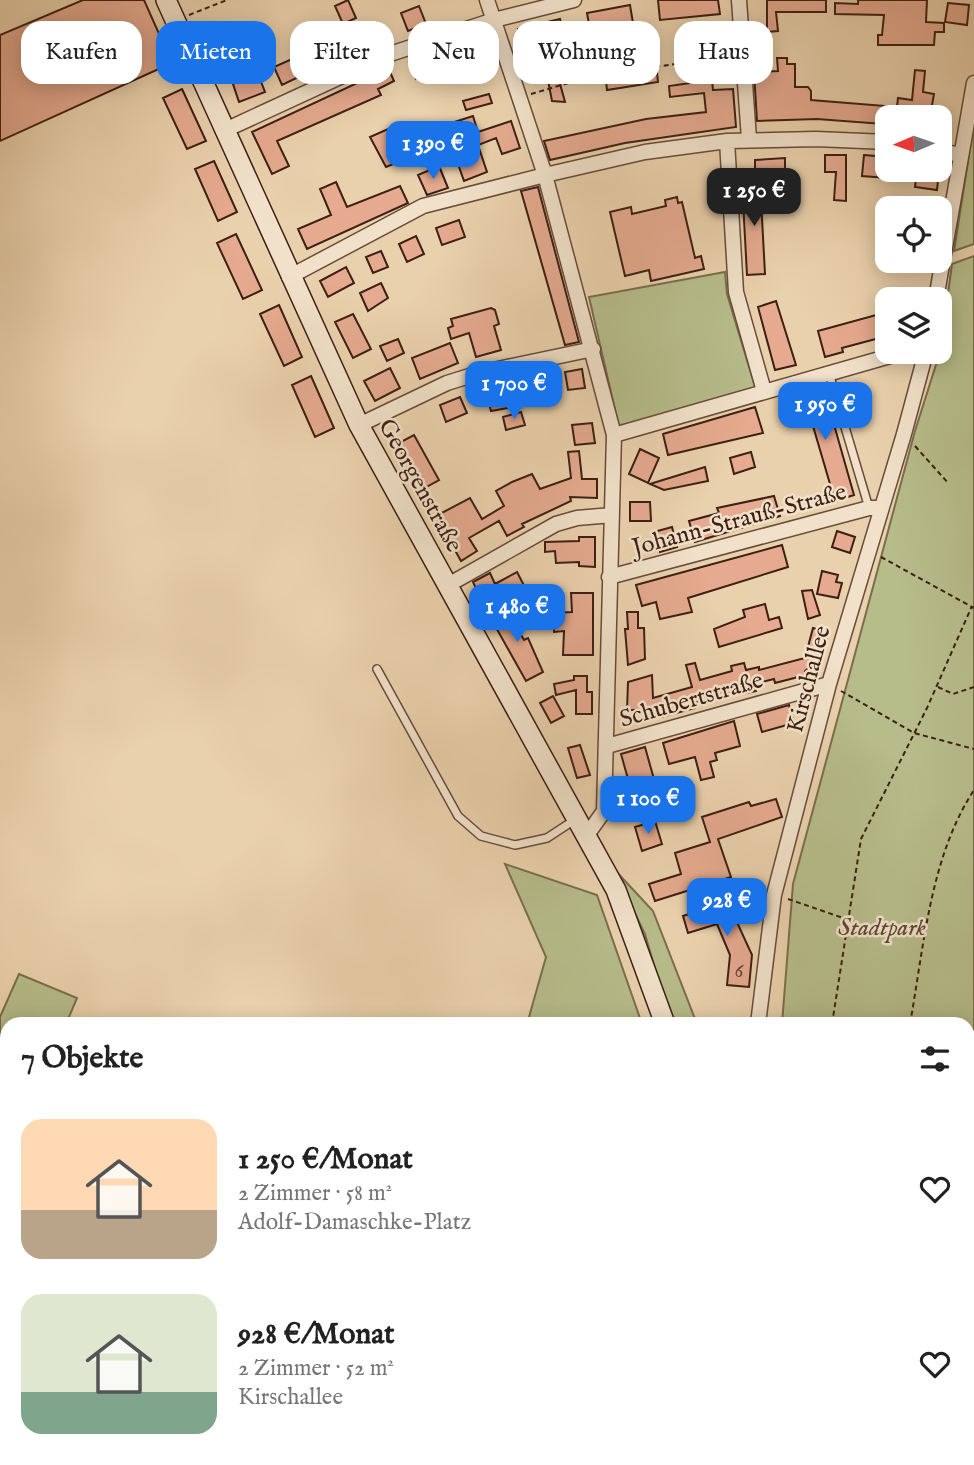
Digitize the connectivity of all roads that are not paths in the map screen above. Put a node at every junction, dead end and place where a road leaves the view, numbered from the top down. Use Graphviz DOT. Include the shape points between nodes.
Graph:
graph roads {
  1 [pos="166,0"];
  2 [pos="487,0"];
  3 [pos="574,0"];
  4 [pos="739,0"];
  5 [pos="494,20"];
  6 [pos="974,83"];
  7 [pos="223,131"];
  8 [pos="749,139"];
  9 [pos="727,141"];
  10 [pos="875,142"];
  11 [pos="952,153"];
  12 [pos="961,155"];
  13 [pos="545,174"];
  14 [pos="289,277"];
  15 [pos="938,287"];
  16 [pos="593,349"];
  17 [pos="875,360"];
  18 [pos="923,364"];
  19 [pos="829,373"];
  20 [pos="764,391"];
  21 [pos="359,425"];
  22 [pos="614,435"];
  23 [pos="875,508"];
  24 [pos="612,515"];
  25 [pos="610,577"];
  26 [pos="448,584"];
  27 [pos="377,670"];
  28 [pos="829,684"];
  29 [pos="607,746"];
  30 [pos="582,827"];
  31 [pos="662,1017"];
  32 [pos="759,1017"];
  1 -- 7 [label="main road, Georgenstraße"];
  2 -- 5 [label="street"];
  3 -- 5 [label="street"];
  4 -- 8 [label="street"];
  5 -- 7 [label="street" via="390,54"];
  5 -- 13 [label="street"];
  6 -- 12 [label="street"];
  7 -- 14 [label="main road, Georgenstraße"];
  8 -- 9 [label="street"];
  8 -- 10 [label="street"];
  9 -- 13 [label="street" via="645,152"];
  9 -- 20 [label="street" via="736,292"];
  11 -- 12 [label="street"];
  12 -- 15 [label="street"];
  13 -- 14 [label="street" via="424,206"];
  13 -- 16 [label="street"];
  14 -- 21 [label="main road, Georgenstraße"];
  16 -- 21 [label="street" via="447,383"];
  16 -- 22 [label="street"];
  17 -- 19 [label="street"];
  18 -- 23 [label="street, Kirschallee" via="904,434"];
  19 -- 20 [label="street"];
  19 -- 23 [label="lane"];
  20 -- 22 [label="street"];
  21 -- 26 [label="main road, Georgenstraße"];
  22 -- 24 [label="street"];
  23 -- 25 [label="street, Johann-Strauß-Straße"];
  23 -- 28 [label="street, Kirschallee" via="868,550"];
  24 -- 25 [label="street"];
  24 -- 26 [label="street" via="556,524"];
  25 -- 29 [label="street"];
  26 -- 30 [label="main road, Georgenstraße"];
  27 -- 30 [label="lane" via="458,816 481,836 515,845"];
  28 -- 29 [label="street, Schubertstraße"];
  28 -- 32 [label="street, Kirschallee" via="775,895"];
  29 -- 30 [label="street" via="604,811"];
  30 -- 31 [label="main road, Georgenstraße" via="626,915"];
}
